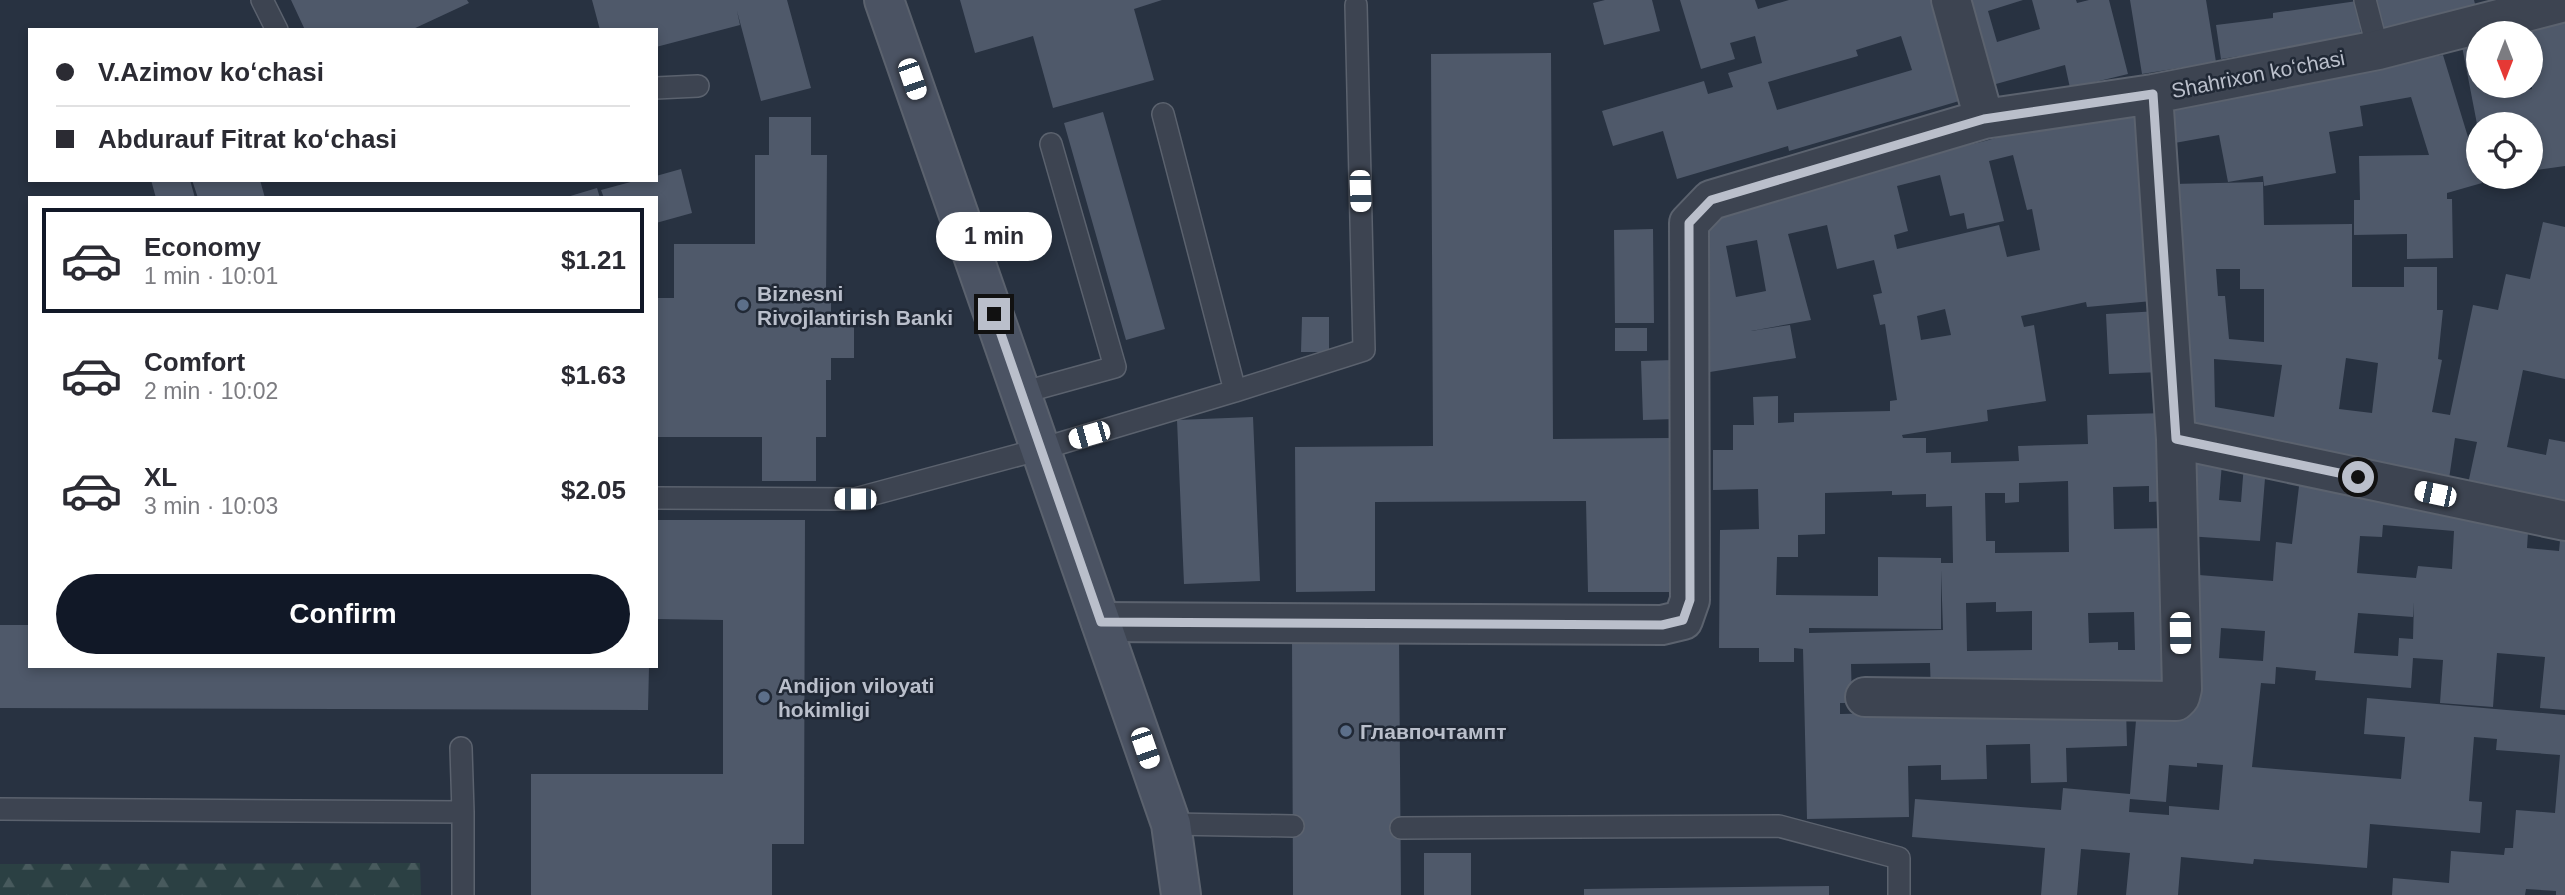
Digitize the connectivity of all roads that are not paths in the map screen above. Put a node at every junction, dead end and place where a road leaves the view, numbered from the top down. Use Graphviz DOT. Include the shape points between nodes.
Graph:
graph roads {
  1 [pos="262,0"];
  2 [pos="884,0"];
  3 [pos="1951,0"];
  4 [pos="2365,0"];
  5 [pos="2565,2"];
  6 [pos="1356,5"];
  7 [pos="276,28"];
  8 [pos="2378,50"];
  9 [pos="698,86"];
  10 [pos="658,88"];
  11 [pos="2153,94"];
  12 [pos="1163,114"];
  13 [pos="1984,119"];
  14 [pos="1051,144"];
  15 [pos="1234,391"];
  16 [pos="1021,393"];
  17 [pos="2176,439"];
  18 [pos="1041,449"];
  19 [pos="658,498"];
  20 [pos="2565,521"];
  21 [pos="1101,622"];
  22 [pos="1866,697"];
  23 [pos="461,748"];
  24 [pos="0,809"];
  25 [pos="463,812"];
  26 [pos="1171,824"];
  27 [pos="1293,826"];
  28 [pos="1401,828"];
  29 [pos="463,895"];
  30 [pos="1181,895"];
  31 [pos="1899,895"];
  1 -- 7 [label="lane"];
  2 -- 16 [label="main road"];
  3 -- 13 [label="street"];
  4 -- 8 [label="lane"];
  5 -- 8 [label="street, Shahrixon koʻchasi"];
  6 -- 15 [label="lane" via="1364,350"];
  8 -- 11 [label="street, Shahrixon koʻchasi"];
  9 -- 10 [label="lane"];
  11 -- 13 [label="street, Shahrixon koʻchasi"];
  11 -- 17 [label="street"];
  12 -- 15 [label="lane"];
  13 -- 21 [label="street, Shahrixon koʻchasi" via="1711,200 1689,223 1690,600 1683,620 1662,625"];
  14 -- 16 [label="lane" via="1115,367"];
  15 -- 18 [label="lane"];
  16 -- 18 [label="main road"];
  17 -- 20 [label="street"];
  17 -- 22 [label="street" via="2182,689 2176,701"];
  18 -- 19 [label="lane" via="855,499"];
  18 -- 21 [label="main road"];
  21 -- 26 [label="main road"];
  23 -- 25 [label="lane"];
  24 -- 25 [label="lane"];
  25 -- 29 [label="lane"];
  26 -- 27 [label="lane"];
  26 -- 30 [label="main road"];
  28 -- 31 [label="lane" via="1779,826 1899,858"];
}
